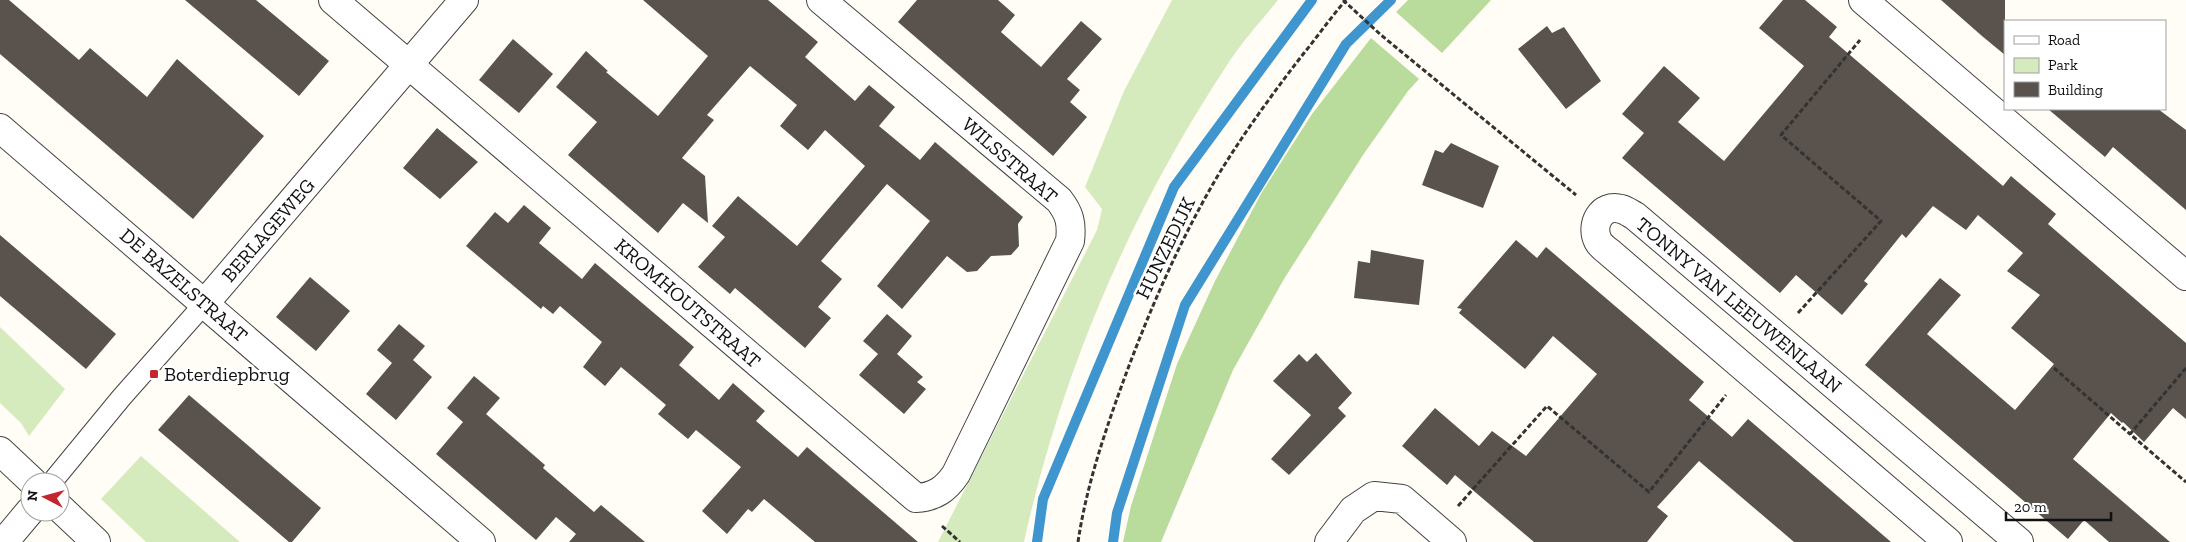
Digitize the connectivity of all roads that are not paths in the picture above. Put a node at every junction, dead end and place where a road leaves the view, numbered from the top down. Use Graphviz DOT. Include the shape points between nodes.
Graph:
graph roads {
  1 [pos="334,0"];
  2 [pos="464,0"];
  3 [pos="821,0"];
  4 [pos="1872,8"];
  5 [pos="409,64"];
  6 [pos="0,128"];
  7 [pos="2186,276"];
  8 [pos="205,303"];
  9 [pos="1008,368"];
  10 [pos="0,450"];
  11 [pos="23,472"];
  12 [pos="60,472"];
  13 [pos="70,517"];
  14 [pos="21,522"];
  15 [pos="1445,536"];
  16 [pos="4,542"];
  17 [pos="96,542"];
  18 [pos="481,542"];
  19 [pos="1329,542"];
  20 [pos="1948,542"];
  21 [pos="2019,542"];
  1 -- 5 [label="street, KROMHOUTSTRAAT"];
  2 -- 5 [label="street, BERLAGEWEG"];
  3 -- 9 [label="street, WILSSTRAAT" via="1059,200 1068,211 1070,241"];
  4 -- 7 [label="street"];
  5 -- 8 [label="street, BERLAGEWEG"];
  5 -- 9 [label="street, KROMHOUTSTRAAT" via="916,498 935,494 950,482"];
  6 -- 8 [label="street, DE BAZELSTRAAT"];
  8 -- 12 [label="lane, BERLAGEWEG"];
  8 -- 18 [label="street, DE BAZELSTRAAT"];
  10 -- 11 [label="street"];
  13 -- 17 [label="street"];
  14 -- 16 [label="street"];
  15 -- 19 [label="street" via="1402,499 1374,496 1353,510"];
  20 -- 21 [label="street, TONNY VAN LEEUWENLAAN" via="1598,242 1594,227 1599,214 1609,208 1635,216"];
}
